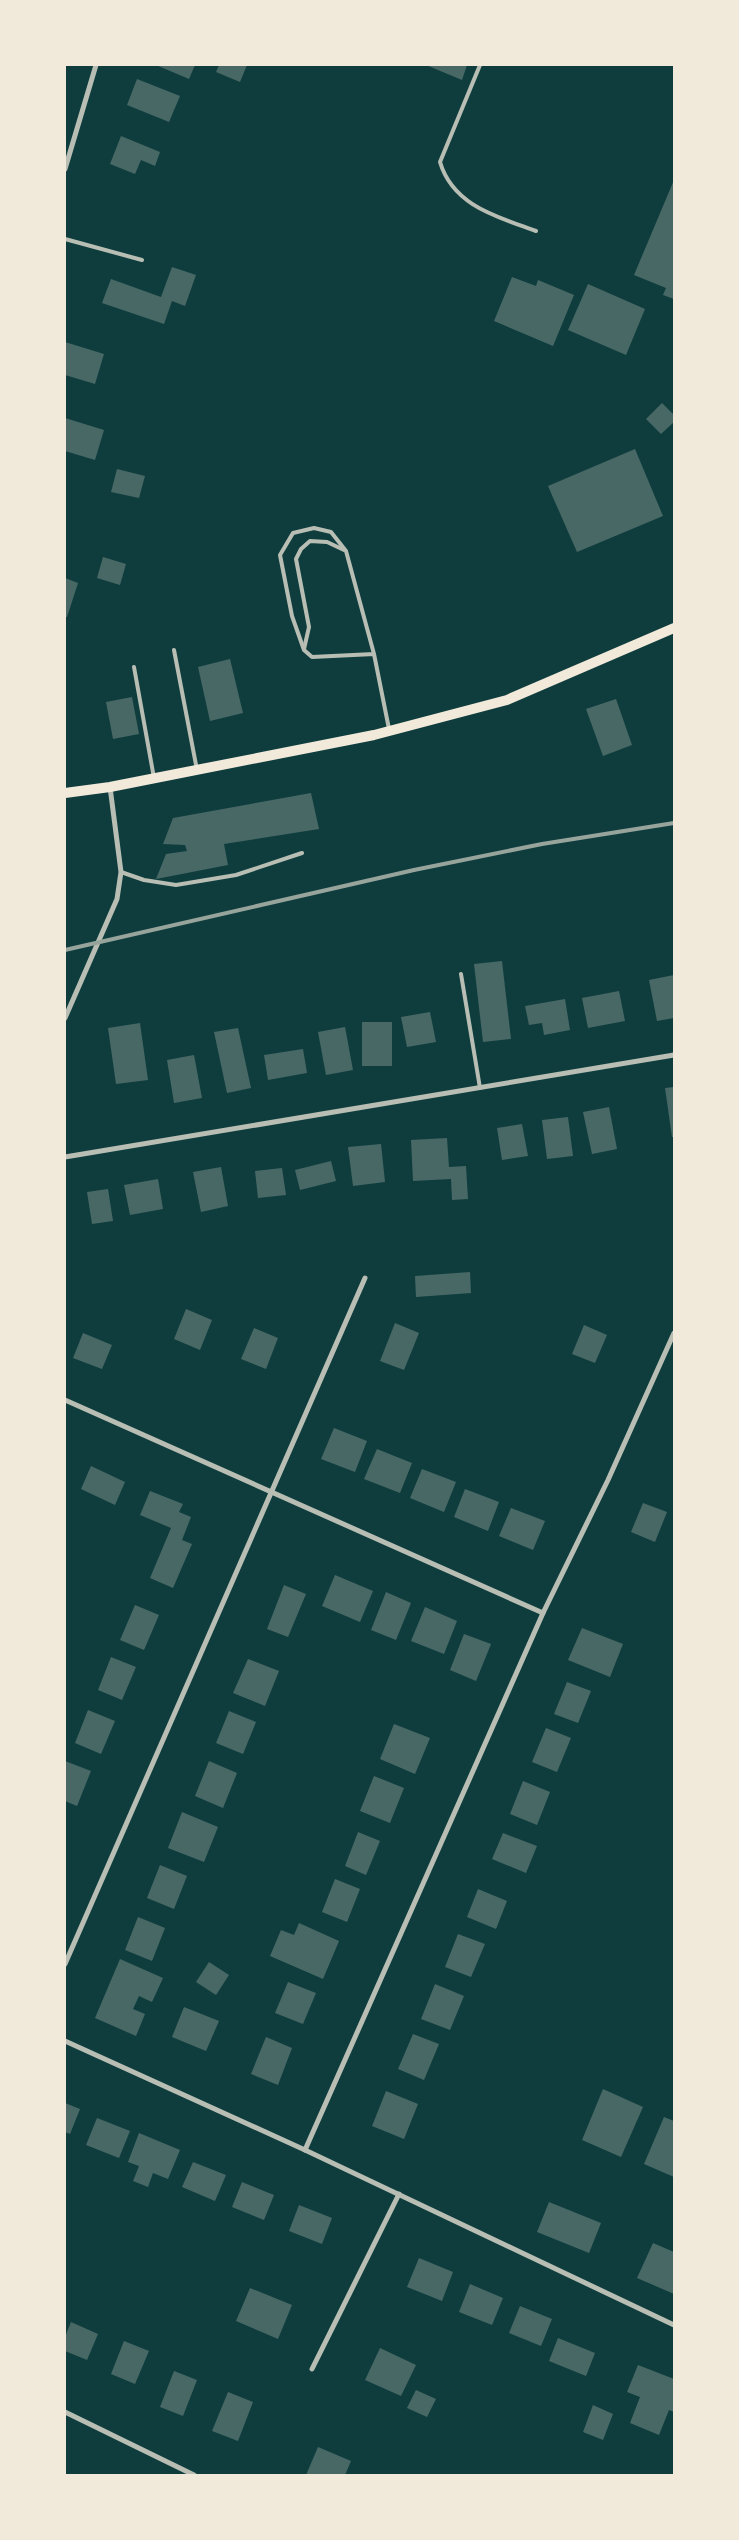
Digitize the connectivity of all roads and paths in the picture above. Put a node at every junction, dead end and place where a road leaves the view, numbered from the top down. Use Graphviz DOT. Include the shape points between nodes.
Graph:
graph roads {
  1 [pos="96,65"];
  2 [pos="480,65"];
  3 [pos="65,169"];
  4 [pos="536,232"];
  5 [pos="65,239"];
  6 [pos="142,260"];
  7 [pos="346,551"];
  8 [pos="674,628"];
  9 [pos="174,650"];
  10 [pos="304,650"];
  11 [pos="374,654"];
  12 [pos="134,667"];
  13 [pos="390,731"];
  14 [pos="197,770"];
  15 [pos="154,778"];
  16 [pos="110,787"];
  17 [pos="65,793"];
  18 [pos="302,853"];
  19 [pos="121,872"];
  20 [pos="460,974"];
  21 [pos="65,1018"];
  22 [pos="674,1055"];
  23 [pos="480,1088"];
  24 [pos="65,1157"];
  25 [pos="365,1278"];
  26 [pos="674,1332"];
  27 [pos="65,1400"];
  28 [pos="271,1491"];
  29 [pos="543,1613"];
  30 [pos="65,1964"];
  31 [pos="65,2040"];
  32 [pos="305,2150"];
  33 [pos="399,2194"];
  34 [pos="674,2325"];
  35 [pos="312,2369"];
  36 [pos="65,2412"];
  37 [pos="194,2475"];
  1 -- 3 [label="street"];
  2 -- 4 [label="lane" via="440,162 444,178 461,197 485,212"];
  5 -- 6 [label="lane"];
  7 -- 10 [label="lane" via="327,542 310,541 296,559 309,627"];
  7 -- 10 [label="lane" via="331,532 314,528 293,534 280,554 292,616"];
  7 -- 11 [label="lane"];
  8 -- 13 [label="main road" via="507,700"];
  9 -- 14 [label="lane"];
  10 -- 11 [label="lane" via="312,658"];
  11 -- 13 [label="lane"];
  12 -- 15 [label="lane"];
  13 -- 14 [label="main road"];
  14 -- 15 [label="main road"];
  15 -- 16 [label="main road"];
  16 -- 17 [label="main road"];
  16 -- 19 [label="street"];
  18 -- 19 [label="lane" via="236,875 176,885"];
  19 -- 21 [label="street" via="117,899"];
  20 -- 23 [label="lane"];
  22 -- 23 [label="street"];
  23 -- 24 [label="street"];
  25 -- 28 [label="street"];
  26 -- 29 [label="street" via="608,1480"];
  27 -- 28 [label="street"];
  28 -- 29 [label="street"];
  28 -- 30 [label="street"];
  29 -- 32 [label="street"];
  31 -- 32 [label="street"];
  32 -- 33 [label="street"];
  33 -- 34 [label="street"];
  33 -- 35 [label="street"];
  36 -- 37 [label="street"];
}
